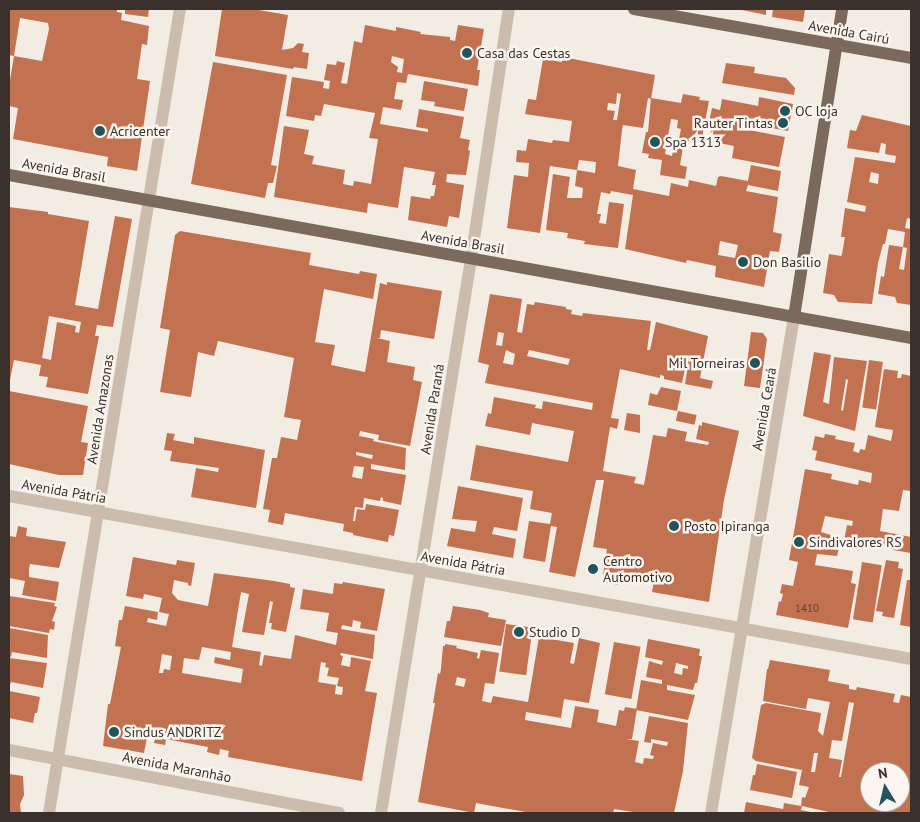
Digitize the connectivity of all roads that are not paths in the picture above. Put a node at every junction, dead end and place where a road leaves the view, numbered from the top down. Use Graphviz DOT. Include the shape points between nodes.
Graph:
graph roads {
  1 [pos="180,9"];
  2 [pos="509,9"];
  3 [pos="634,9"];
  4 [pos="842,9"];
  5 [pos="836,45"];
  6 [pos="911,58"];
  7 [pos="9,175"];
  8 [pos="149,200"];
  9 [pos="472,259"];
  10 [pos="794,317"];
  11 [pos="911,338"];
  12 [pos="9,496"];
  13 [pos="98,513"];
  14 [pos="420,571"];
  15 [pos="742,628"];
  16 [pos="911,659"];
  17 [pos="9,750"];
  18 [pos="58,759"];
  19 [pos="49,813"];
  20 [pos="339,813"];
  21 [pos="381,813"];
  22 [pos="711,813"];
  1 -- 8 [label="street, Avenida Amazonas"];
  2 -- 9 [label="street, Avenida Paraná"];
  3 -- 5 [label="main road, Avenida Cairú"];
  4 -- 5 [label="main road, Avenida Ceará"];
  5 -- 6 [label="main road, Avenida Cairú"];
  5 -- 10 [label="main road, Avenida Ceará"];
  7 -- 8 [label="main road, Avenida Brasil"];
  8 -- 9 [label="main road, Avenida Brasil"];
  8 -- 13 [label="street, Avenida Amazonas"];
  9 -- 10 [label="main road, Avenida Brasil"];
  9 -- 14 [label="street, Avenida Paraná"];
  10 -- 11 [label="main road, Avenida Brasil"];
  10 -- 15 [label="street, Avenida Ceará"];
  12 -- 13 [label="street, Avenida Pátria"];
  13 -- 14 [label="street, Avenida Pátria"];
  13 -- 18 [label="street, Avenida Amazonas"];
  14 -- 15 [label="street, Avenida Pátria"];
  14 -- 21 [label="street, Avenida Paraná"];
  15 -- 16 [label="street, Avenida Pátria"];
  15 -- 22 [label="street, Avenida Ceará"];
  17 -- 18 [label="street, Avenida Maranhão"];
  18 -- 19 [label="street, Avenida Amazonas"];
  18 -- 20 [label="street, Avenida Maranhão"];
}
